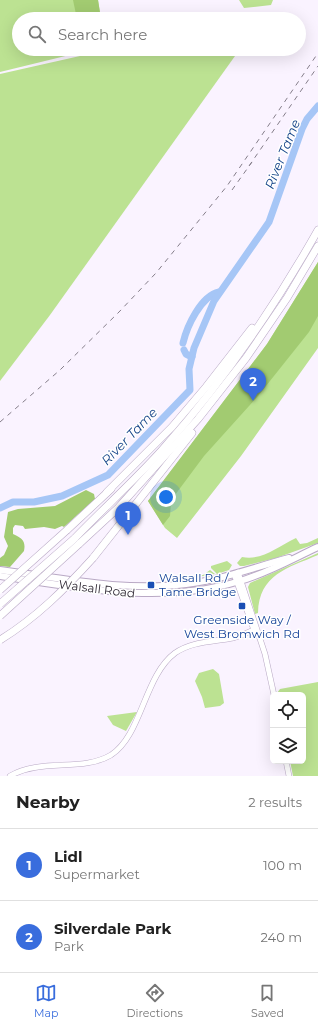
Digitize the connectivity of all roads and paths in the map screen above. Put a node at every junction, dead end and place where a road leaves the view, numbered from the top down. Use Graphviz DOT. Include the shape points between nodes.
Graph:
graph roads {
  1 [pos="318,230"];
  2 [pos="318,246"];
  3 [pos="318,250"];
  4 [pos="278,296"];
  5 [pos="181,427"];
  6 [pos="107,492"];
  7 [pos="77,541"];
  8 [pos="318,547"];
  9 [pos="301,555"];
  10 [pos="0,570"];
  11 [pos="236,573"];
  12 [pos="0,576"];
  13 [pos="239,581"];
  14 [pos="126,584"];
  15 [pos="0,590"];
  16 [pos="126,593"];
  17 [pos="0,604"];
  18 [pos="0,616"];
  19 [pos="255,630"];
  20 [pos="0,640"];
  21 [pos="273,692"];
  22 [pos="287,764"];
  23 [pos="10,776"];
  24 [pos="289,776"];
  1 -- 4 [label="highway"];
  2 -- 7 [label="highway" via="287,298 246,358 202,413 118,508"];
  3 -- 20 [label="highway, bridge" via="289,301 254,354 93,558 46,606"];
  4 -- 5 [label="highway" via="249,340"];
  4 -- 6 [label="highway" via="177,421"];
  5 -- 6 [label="highway"];
  5 -- 7 [label="highway"];
  6 -- 15 [label="highway, bridge"];
  7 -- 17 [label="highway, bridge"];
  7 -- 18 [label="highway, bridge"];
  8 -- 9 [label="main road"];
  9 -- 11 [label="main road, Walsall Road"];
  9 -- 13 [label="main road, Walsall Road" via="272,570"];
  10 -- 14 [label="main road, Walsall Road"];
  11 -- 13 [label="street"];
  11 -- 14 [label="main road, Walsall Road" via="185,584 148,587"];
  12 -- 16 [label="main road, Walsall Road"];
  13 -- 16 [label="main road, Walsall Road" via="186,592"];
  13 -- 19 [label="street"];
  14 -- 16 [label="main road"];
  19 -- 21 [label="street" via="265,654"];
  19 -- 23 [label="street" via="234,638 195,643 174,654 160,669 123,744 109,756 30,768"];
  22 -- 24 [label="street"];
}
